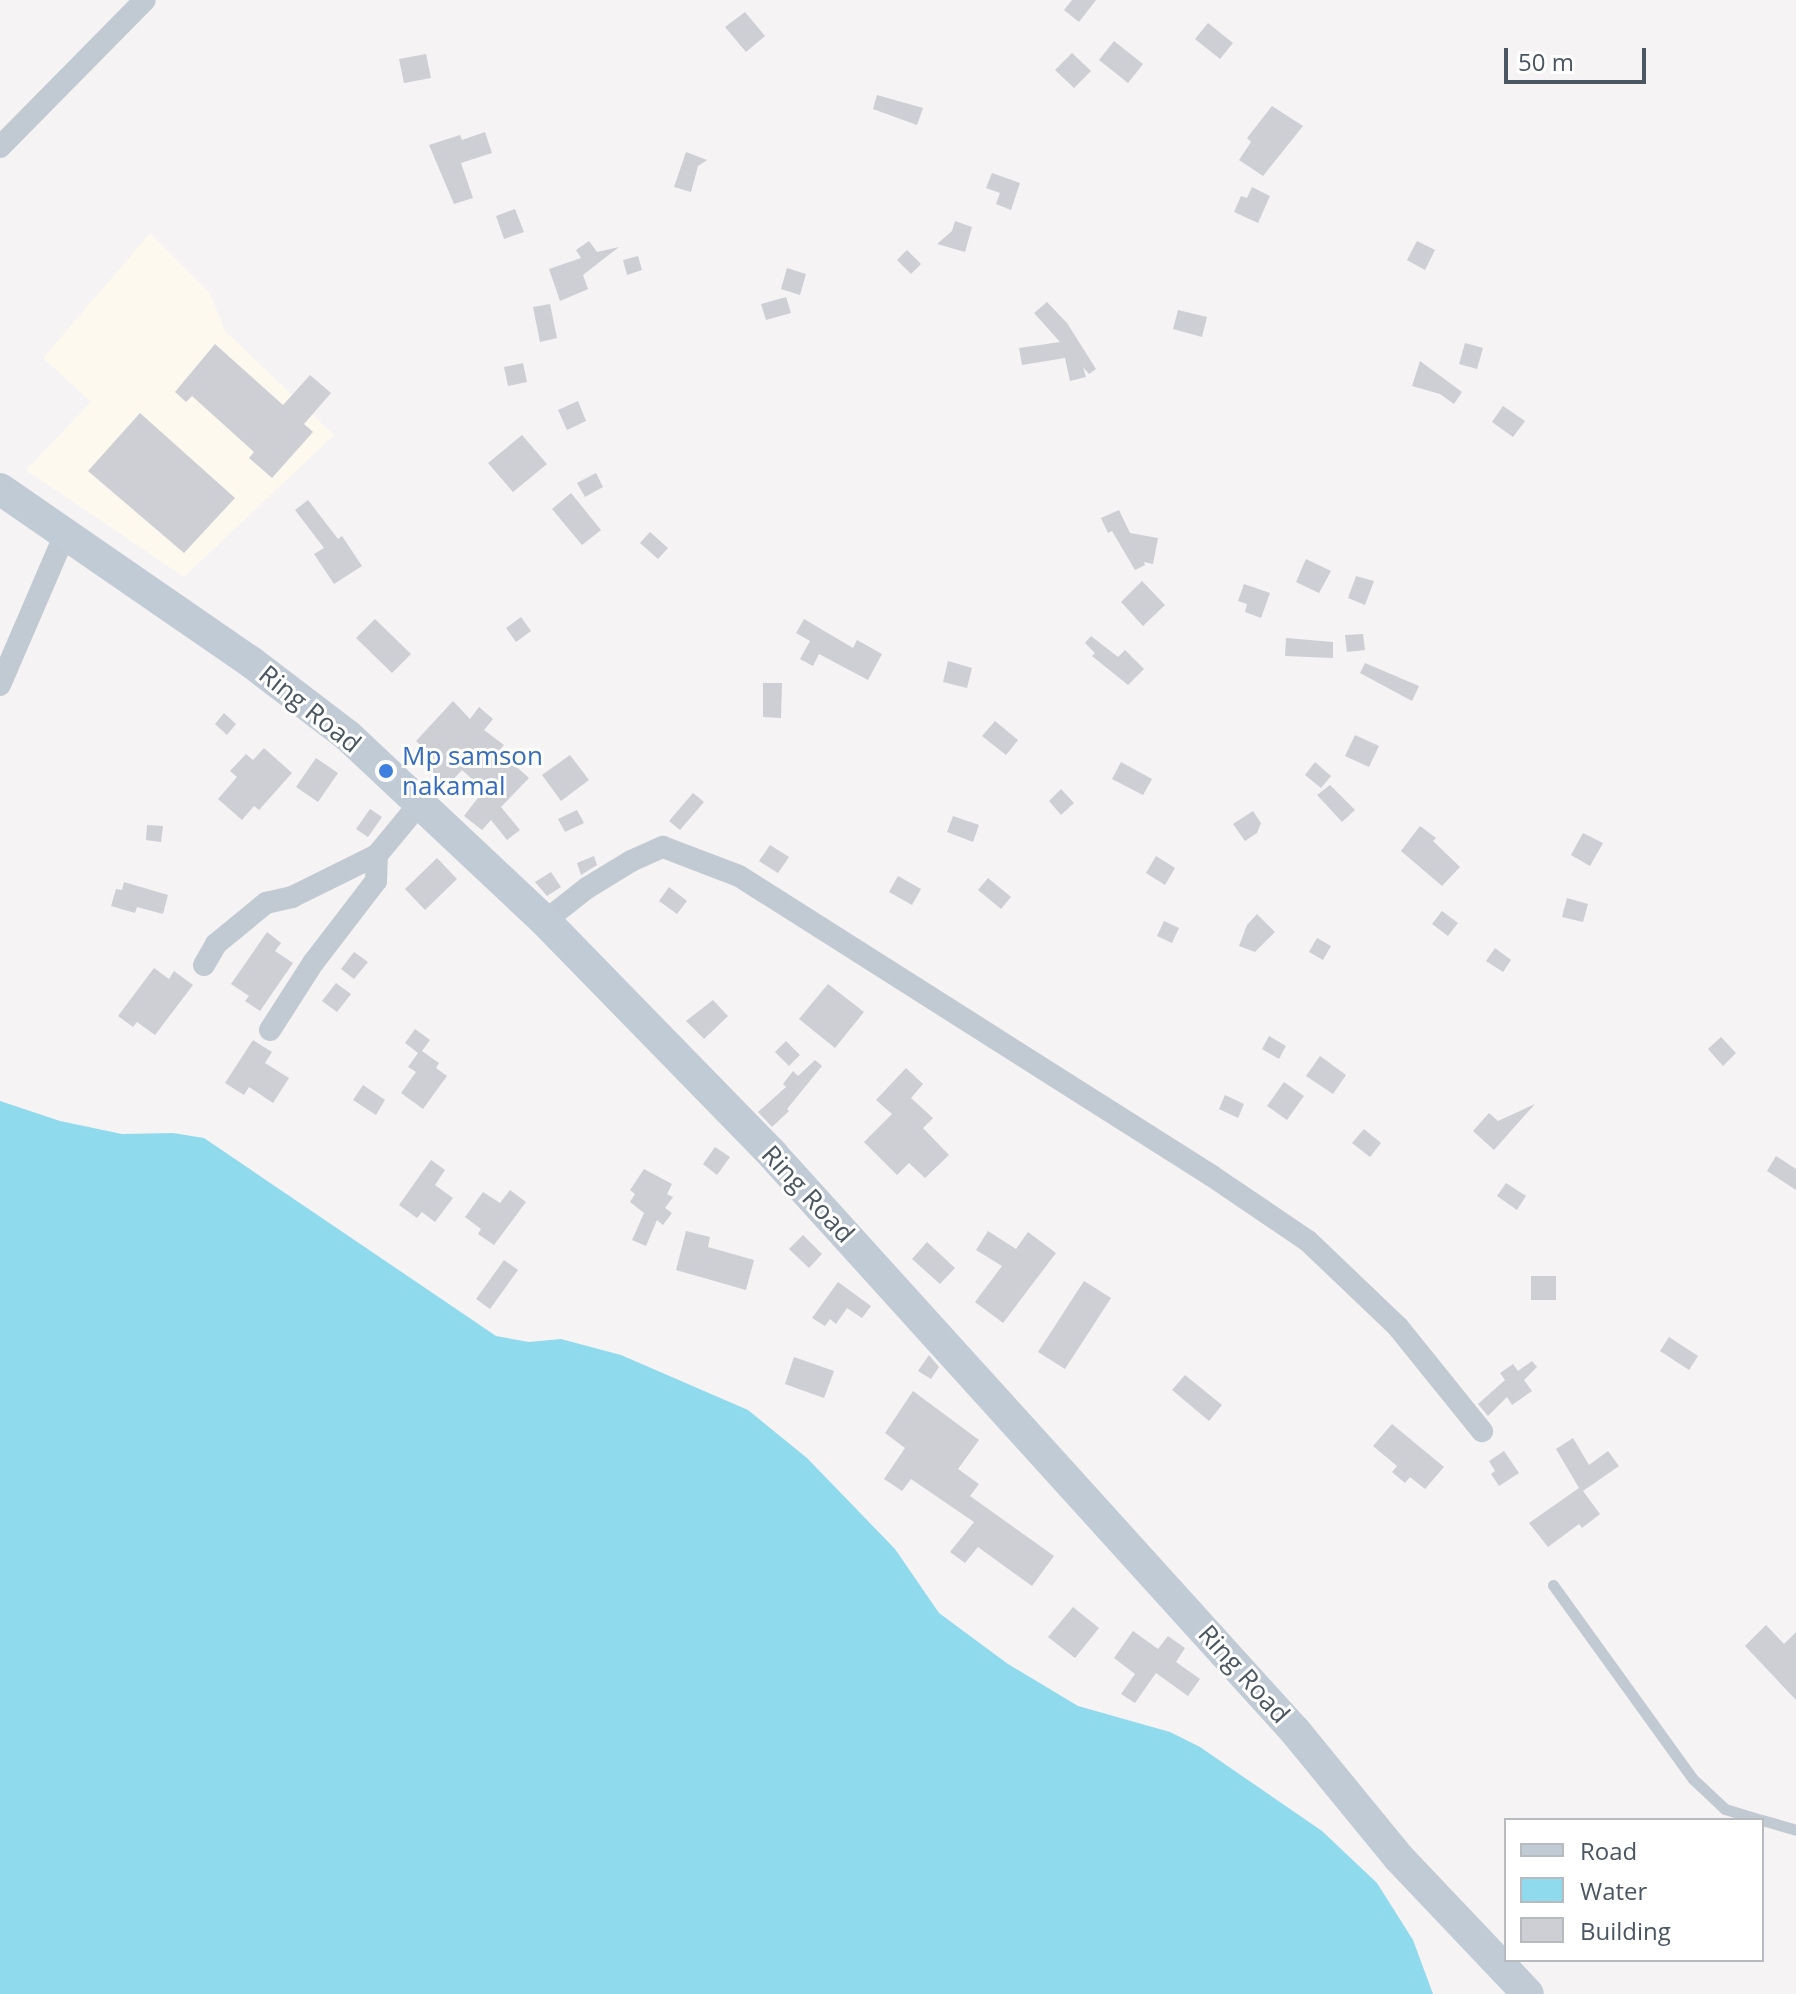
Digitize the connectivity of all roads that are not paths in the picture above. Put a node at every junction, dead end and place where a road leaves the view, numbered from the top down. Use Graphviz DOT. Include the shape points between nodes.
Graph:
graph roads {
  1 [pos="145,0"];
  2 [pos="0,147"];
  3 [pos="0,489"];
  4 [pos="65,534"];
  5 [pos="0,685"];
  6 [pos="420,803"];
  7 [pos="377,855"];
  8 [pos="545,921"];
  9 [pos="204,965"];
  10 [pos="270,1030"];
  11 [pos="1482,1431"];
  12 [pos="1553,1585"];
  13 [pos="1754,1818"];
  14 [pos="1764,1821"];
  15 [pos="1796,1830"];
  16 [pos="1528,1994"];
  1 -- 2 [label="street"];
  3 -- 4 [label="main road, Ring Road"];
  4 -- 5 [label="street"];
  4 -- 6 [label="main road, Ring Road" via="281,684 348,736"];
  6 -- 7 [label="street"];
  6 -- 8 [label="main road, Ring Road"];
  7 -- 9 [label="street" via="317,886 266,903 216,944"];
  7 -- 10 [label="street" via="376,881"];
  8 -- 11 [label="street" via="587,888 663,847 739,876 1308,1241 1398,1327"];
  8 -- 16 [label="main road, Ring Road" via="773,1155 1295,1731 1399,1858"];
  12 -- 13 [label="lane" via="1693,1779 1725,1809"];
  14 -- 15 [label="lane"];
}
